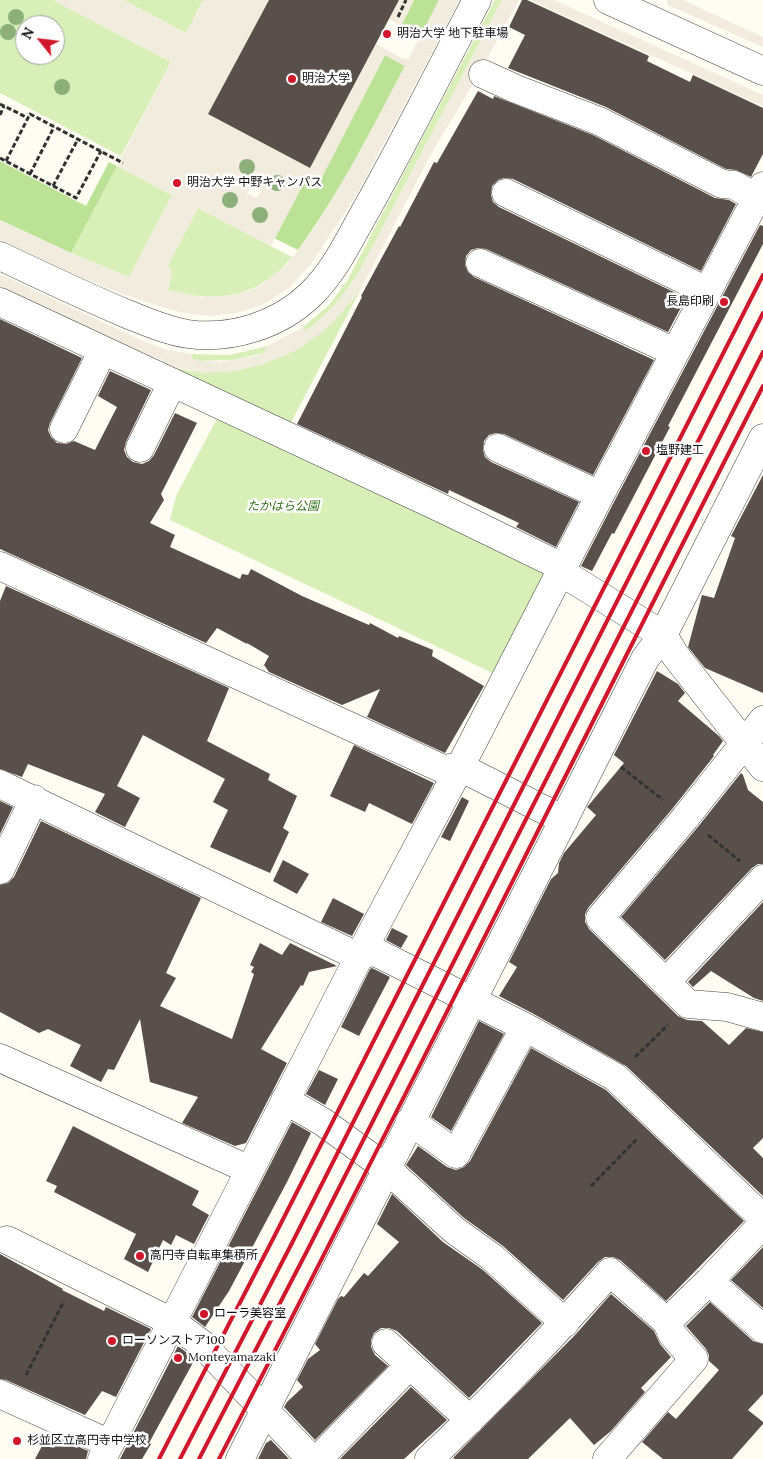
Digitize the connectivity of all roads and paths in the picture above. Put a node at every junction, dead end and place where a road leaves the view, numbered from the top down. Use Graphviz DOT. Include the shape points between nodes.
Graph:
graph roads {
  1 [pos="406,0"];
  2 [pos="477,0"];
  3 [pos="608,0"];
  4 [pos="398,16"];
  5 [pos="763,71"];
  6 [pos="483,74"];
  7 [pos="0,104"];
  8 [pos="4,106"];
  9 [pos="0,115"];
  10 [pos="28,118"];
  11 [pos="54,127"];
  12 [pos="78,139"];
  13 [pos="101,151"];
  14 [pos="0,158"];
  15 [pos="6,161"];
  16 [pos="123,163"];
  17 [pos="30,174"];
  18 [pos="53,186"];
  19 [pos="760,192"];
  20 [pos="506,193"];
  21 [pos="0,256"];
  22 [pos="480,263"];
  23 [pos="706,291"];
  24 [pos="0,302"];
  25 [pos="103,350"];
  26 [pos="675,352"];
  27 [pos="172,383"];
  28 [pos="64,429"];
  29 [pos="763,438"];
  30 [pos="140,448"];
  31 [pos="498,448"];
  32 [pos="600,495"];
  33 [pos="0,566"];
  34 [pos="561,572"];
  35 [pos="663,635"];
  36 [pos="763,720"];
  37 [pos="745,743"];
  38 [pos="599,750"];
  39 [pos="460,767"];
  40 [pos="763,767"];
  41 [pos="0,784"];
  42 [pos="34,799"];
  43 [pos="685,818"];
  44 [pos="564,820"];
  45 [pos="0,870"];
  46 [pos="763,880"];
  47 [pos="358,957"];
  48 [pos="666,982"];
  49 [pos="472,1000"];
  50 [pos="688,1004"];
  51 [pos="763,1017"];
  52 [pos="525,1027"];
  53 [pos="0,1058"];
  54 [pos="616,1078"];
  55 [pos="285,1100"];
  56 [pos="658,1118"];
  57 [pos="410,1121"];
  58 [pos="386,1168"];
  59 [pos="250,1170"];
  60 [pos="591,1186"];
  61 [pos="762,1226"];
  62 [pos="7,1240"];
  63 [pos="77,1275"];
  64 [pos="709,1281"];
  65 [pos="172,1322"];
  66 [pos="667,1322"];
  67 [pos="564,1323"];
  68 [pos="763,1329"];
  69 [pos="386,1343"];
  70 [pos="410,1366"];
  71 [pos="7,1397"];
  72 [pos="264,1411"];
  73 [pos="470,1420"];
  74 [pos="106,1451"];
  75 [pos="240,1459"];
  76 [pos="311,1459"];
  77 [pos="318,1459"];
  78 [pos="429,1459"];
  79 [pos="607,1459"];
  1 -- 4 [label="path"];
  2 -- 21 [label="street" via="339,258 310,296 286,314 261,326 234,333 188,334 112,308"];
  3 -- 5 [label="street"];
  6 -- 19 [label="street" via="598,121 722,184"];
  7 -- 8 [label="path"];
  8 -- 9 [label="path"];
  8 -- 10 [label="path"];
  10 -- 11 [label="path" via="30,114"];
  10 -- 15 [label="path"];
  11 -- 12 [label="path"];
  11 -- 17 [label="path"];
  12 -- 13 [label="path"];
  12 -- 18 [label="path"];
  13 -- 16 [label="path"];
  13 -- 18 [label="path" via="76,198"];
  14 -- 15 [label="path"];
  15 -- 17 [label="path"];
  17 -- 18 [label="path"];
  19 -- 23 [label="street"];
  20 -- 23 [label="street"];
  22 -- 26 [label="street"];
  23 -- 26 [label="street"];
  24 -- 25 [label="street"];
  25 -- 27 [label="street"];
  25 -- 28 [label="street"];
  26 -- 32 [label="street"];
  27 -- 30 [label="street"];
  27 -- 34 [label="street" via="443,509 554,563"];
  29 -- 35 [label="street"];
  31 -- 32 [label="street"];
  32 -- 34 [label="street"];
  33 -- 39 [label="street" via="443,769"];
  34 -- 35 [label="street"];
  34 -- 39 [label="street"];
  35 -- 37 [label="street" via="675,655"];
  35 -- 38 [label="street" via="645,659"];
  36 -- 37 [label="street"];
  37 -- 40 [label="street"];
  37 -- 43 [label="street"];
  38 -- 43 [label="path"];
  38 -- 44 [label="street"];
  39 -- 44 [label="street"];
  39 -- 47 [label="street"];
  41 -- 42 [label="street"];
  42 -- 45 [label="street"];
  42 -- 47 [label="street"];
  43 -- 46 [label="path"];
  43 -- 48 [label="street" via="600,918"];
  44 -- 49 [label="street"];
  46 -- 48 [label="street"];
  47 -- 49 [label="street" via="373,951"];
  47 -- 55 [label="street"];
  48 -- 50 [label="street"];
  49 -- 52 [label="street"];
  49 -- 57 [label="street"];
  50 -- 51 [label="street" via="727,1007"];
  50 -- 54 [label="path"];
  52 -- 54 [label="street"];
  52 -- 57 [label="street" via="456,1154"];
  53 -- 59 [label="street"];
  54 -- 56 [label="street"];
  55 -- 58 [label="street" via="323,1122"];
  55 -- 59 [label="street"];
  56 -- 60 [label="path"];
  56 -- 61 [label="street"];
  57 -- 58 [label="street"];
  58 -- 67 [label="street"];
  58 -- 72 [label="street"];
  59 -- 65 [label="street"];
  61 -- 64 [label="street"];
  62 -- 63 [label="street"];
  63 -- 65 [label="street"];
  63 -- 71 [label="path"];
  64 -- 66 [label="street"];
  64 -- 68 [label="street"];
  65 -- 72 [label="street" via="202,1344"];
  65 -- 74 [label="street"];
  66 -- 67 [label="street" via="610,1272"];
  66 -- 79 [label="street" via="672,1334 694,1359"];
  67 -- 73 [label="street"];
  69 -- 70 [label="street"];
  70 -- 73 [label="street"];
  70 -- 77 [label="street"];
  71 -- 74 [label="street"];
  72 -- 75 [label="street"];
  72 -- 76 [label="street"];
  73 -- 78 [label="street"];
}
